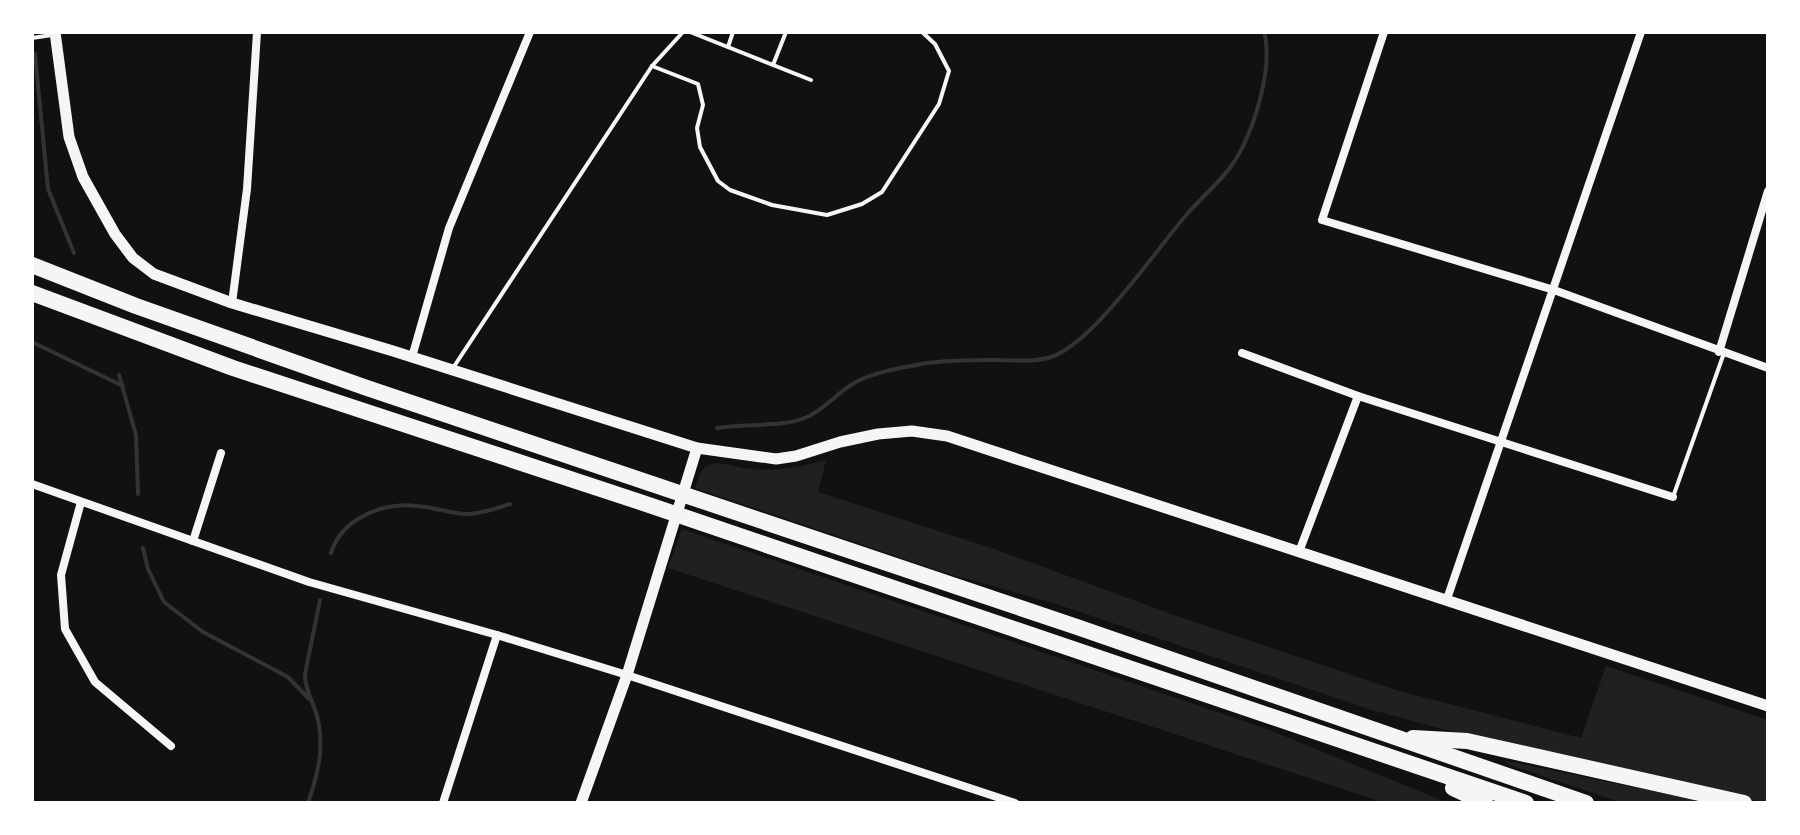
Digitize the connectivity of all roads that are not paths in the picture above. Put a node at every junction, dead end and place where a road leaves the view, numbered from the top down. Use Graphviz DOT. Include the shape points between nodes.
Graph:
graph roads {
  1 [pos="257,32"];
  2 [pos="530,32"];
  3 [pos="683,32"];
  4 [pos="690,32"];
  5 [pos="733,32"];
  6 [pos="786,32"];
  7 [pos="922,32"];
  8 [pos="1384,32"];
  9 [pos="1641,32"];
  10 [pos="55,33"];
  11 [pos="32,38"];
  12 [pos="728,47"];
  13 [pos="773,65"];
  14 [pos="652,66"];
  15 [pos="811,80"];
  16 [pos="1768,191"];
  17 [pos="32,265"];
  18 [pos="1554,290"];
  19 [pos="32,293"];
  20 [pos="232,303"];
  21 [pos="1242,353"];
  22 [pos="1721,353"];
  23 [pos="412,357"];
  24 [pos="1768,368"];
  25 [pos="452,370"];
  26 [pos="1358,396"];
  27 [pos="1501,443"];
  28 [pos="697,448"];
  29 [pos="221,453"];
  30 [pos="32,484"];
  31 [pos="1673,497"];
  32 [pos="81,502"];
  33 [pos="193,541"];
  34 [pos="1299,552"];
  35 [pos="1447,599"];
  36 [pos="497,635"];
  37 [pos="627,675"];
  38 [pos="1768,706"];
  39 [pos="1396,737"];
  40 [pos="171,746"];
  41 [pos="1390,758"];
  42 [pos="443,803"];
  43 [pos="581,803"];
  44 [pos="1015,803"];
  45 [pos="1485,803"];
  46 [pos="1526,803"];
  47 [pos="1586,803"];
  48 [pos="1744,803"];
  1 -- 20 [label="street" via="247,189"];
  2 -- 23 [label="street" via="449,228"];
  3 -- 14 [label="lane"];
  4 -- 12 [label="lane"];
  5 -- 12 [label="lane"];
  6 -- 13 [label="lane"];
  7 -- 14 [label="lane" via="949,71 939,104 882,192 827,215 772,205 718,181 700,147 697,128 703,105 698,84"];
  8 -- 18 [label="street" via="1322,220"];
  9 -- 18 [label="street"];
  10 -- 11 [label="lane"];
  10 -- 20 [label="street" via="69,137 83,177 115,234 154,274"];
  12 -- 13 [label="lane"];
  13 -- 15 [label="lane"];
  14 -- 25 [label="lane"];
  16 -- 22 [label="street"];
  17 -- 39 [label="highway" via="644,482"];
  18 -- 22 [label="street"];
  18 -- 27 [label="street"];
  19 -- 41 [label="highway" via="233,368"];
  20 -- 23 [label="street"];
  21 -- 26 [label="street"];
  22 -- 24 [label="street"];
  22 -- 31 [label="lane"];
  23 -- 25 [label="street"];
  25 -- 28 [label="street"];
  26 -- 27 [label="street"];
  26 -- 34 [label="street"];
  27 -- 31 [label="street"];
  27 -- 35 [label="street"];
  28 -- 34 [label="street" via="776,459 878,434 947,436"];
  28 -- 37 [label="street"];
  29 -- 33 [label="street"];
  30 -- 32 [label="street"];
  32 -- 33 [label="street"];
  32 -- 40 [label="street" via="61,575 65,629 95,682"];
  33 -- 36 [label="street" via="309,582"];
  34 -- 35 [label="street"];
  35 -- 38 [label="street"];
  36 -- 37 [label="street"];
  36 -- 42 [label="street"];
  37 -- 43 [label="street"];
  37 -- 44 [label="street"];
  39 -- 47 [label="highway"];
  39 -- 48 [label="highway" via="1467,741"];
  41 -- 45 [label="highway"];
  41 -- 46 [label="highway"];
}
